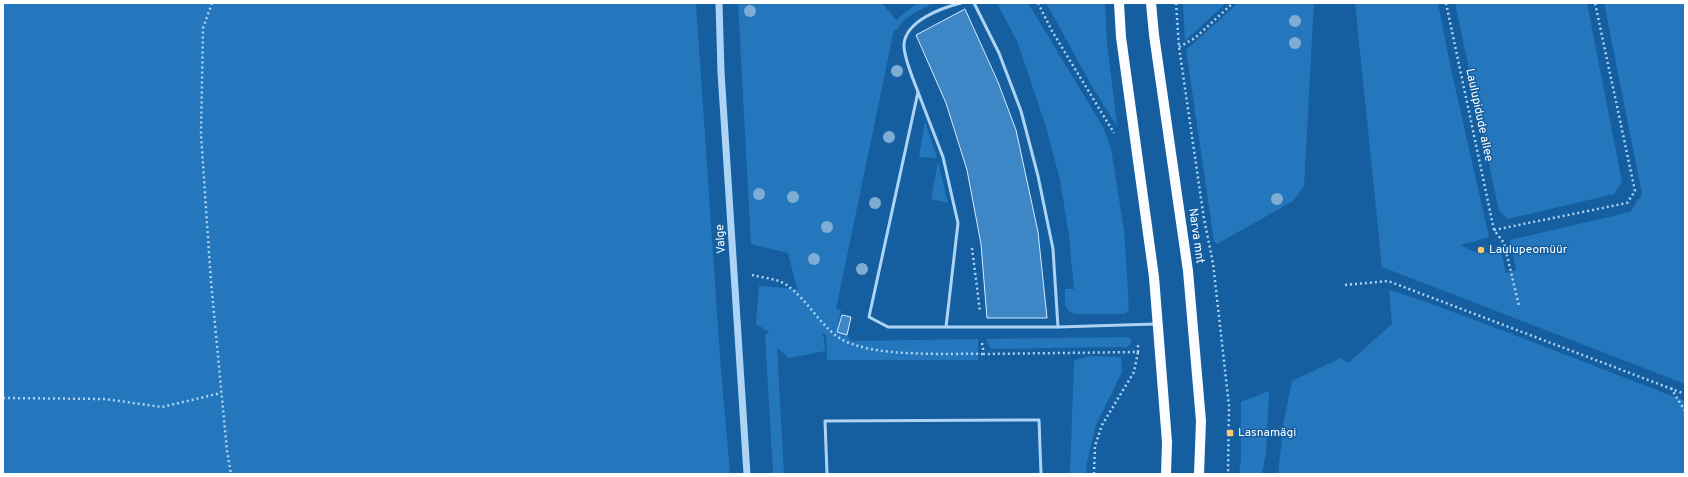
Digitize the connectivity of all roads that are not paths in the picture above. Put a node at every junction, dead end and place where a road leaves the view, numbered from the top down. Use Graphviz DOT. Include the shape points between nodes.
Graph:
graph roads {
  1 [pos="719,3"];
  2 [pos="961,3"];
  3 [pos="974,3"];
  4 [pos="1119,3"];
  5 [pos="1151,3"];
  6 [pos="918,92"];
  7 [pos="1158,324"];
  8 [pos="946,327"];
  9 [pos="1058,327"];
  10 [pos="747,474"];
  11 [pos="827,474"];
  12 [pos="1041,474"];
  13 [pos="1166,474"];
  14 [pos="1199,474"];
  1 -- 10 [label="street, Valge" via="721,72"];
  2 -- 6 [label="lane" via="939,9 909,28 904,44"];
  3 -- 9 [label="lane" via="999,53 1021,110 1053,249"];
  4 -- 7 [label="main road" via="1122,45 1154,277"];
  5 -- 14 [label="main road, Narva mnt" via="1188,271 1201,421"];
  6 -- 8 [label="lane" via="943,157 958,223"];
  6 -- 8 [label="lane" via="869,317 888,327"];
  7 -- 9 [label="lane"];
  7 -- 13 [label="main road" via="1167,442"];
  8 -- 9 [label="lane"];
  11 -- 12 [label="lane" via="824,421 1039,420"];
}
